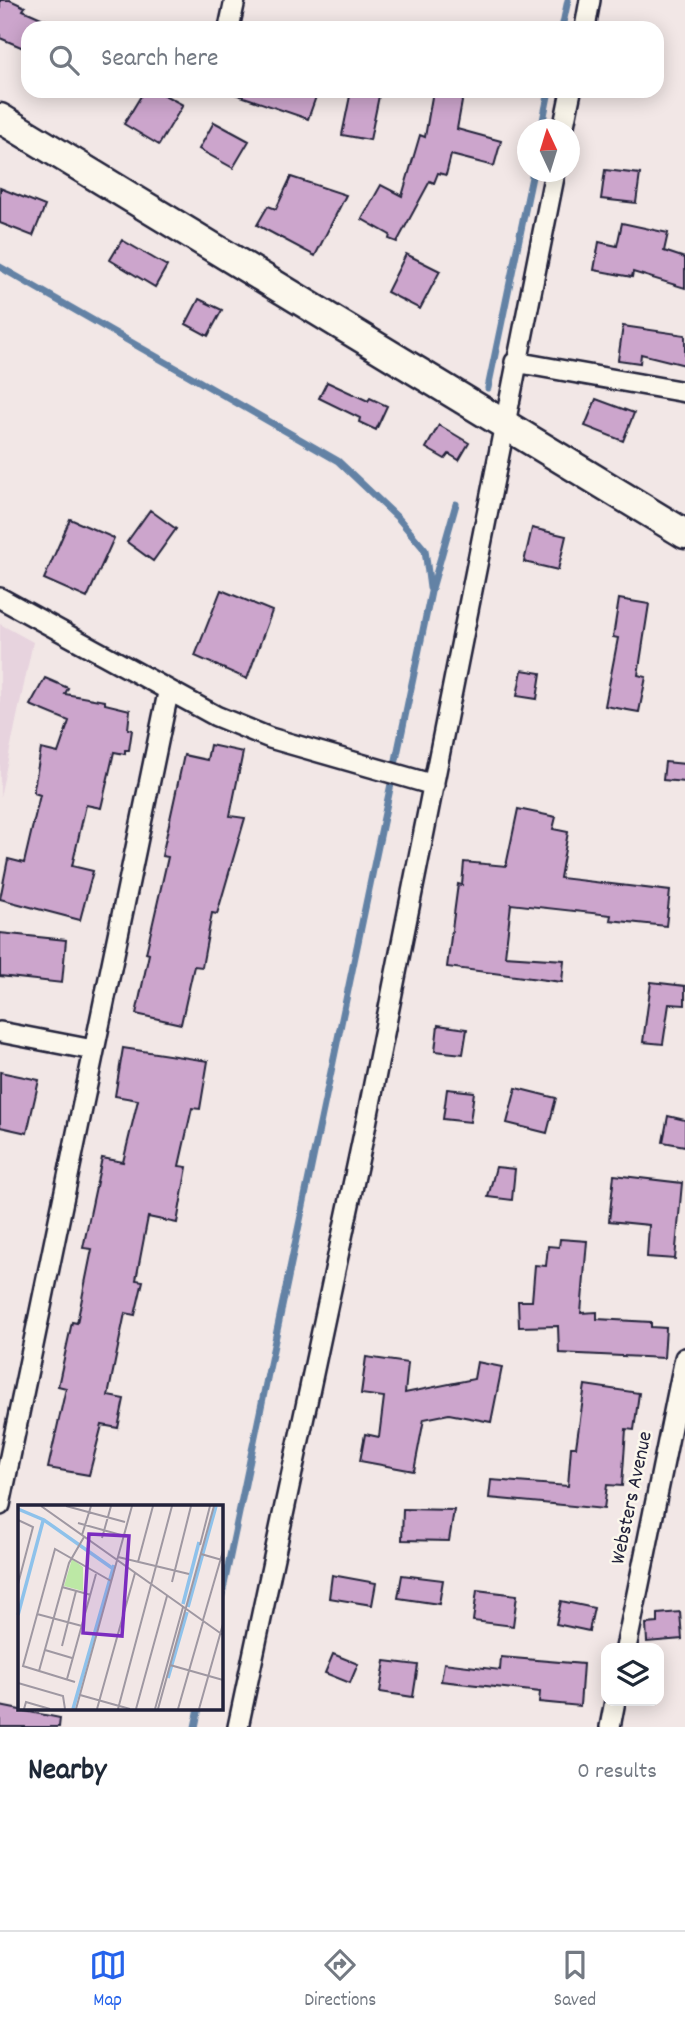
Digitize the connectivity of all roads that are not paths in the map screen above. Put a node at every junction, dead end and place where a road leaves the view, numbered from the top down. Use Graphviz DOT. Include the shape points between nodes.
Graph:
graph roads {
  1 [pos="235,0"];
  2 [pos="590,0"];
  3 [pos="230,21"];
  4 [pos="586,21"];
  5 [pos="571,98"];
  6 [pos="0,118"];
  7 [pos="566,119"];
  8 [pos="553,182"];
  9 [pos="515,362"];
  10 [pos="685,392"];
  11 [pos="503,421"];
  12 [pos="685,534"];
  13 [pos="0,598"];
  14 [pos="168,693"];
  15 [pos="427,783"];
  16 [pos="0,1032"];
  17 [pos="93,1050"];
  18 [pos="685,1358"];
  19 [pos="0,1506"];
  20 [pos="627,1643"];
  21 [pos="614,1706"];
  22 [pos="238,1727"];
  23 [pos="610,1727"];
  1 -- 3 [label="street"];
  2 -- 4 [label="street"];
  5 -- 7 [label="street"];
  6 -- 11 [label="main road"];
  8 -- 9 [label="street"];
  9 -- 10 [label="street"];
  9 -- 11 [label="street"];
  11 -- 12 [label="main road"];
  11 -- 15 [label="street"];
  13 -- 14 [label="street"];
  14 -- 15 [label="street" via="270,738"];
  14 -- 17 [label="street"];
  15 -- 22 [label="street"];
  16 -- 17 [label="street"];
  17 -- 19 [label="street"];
  18 -- 20 [label="street, Websters Avenue"];
  21 -- 23 [label="street"];
}
